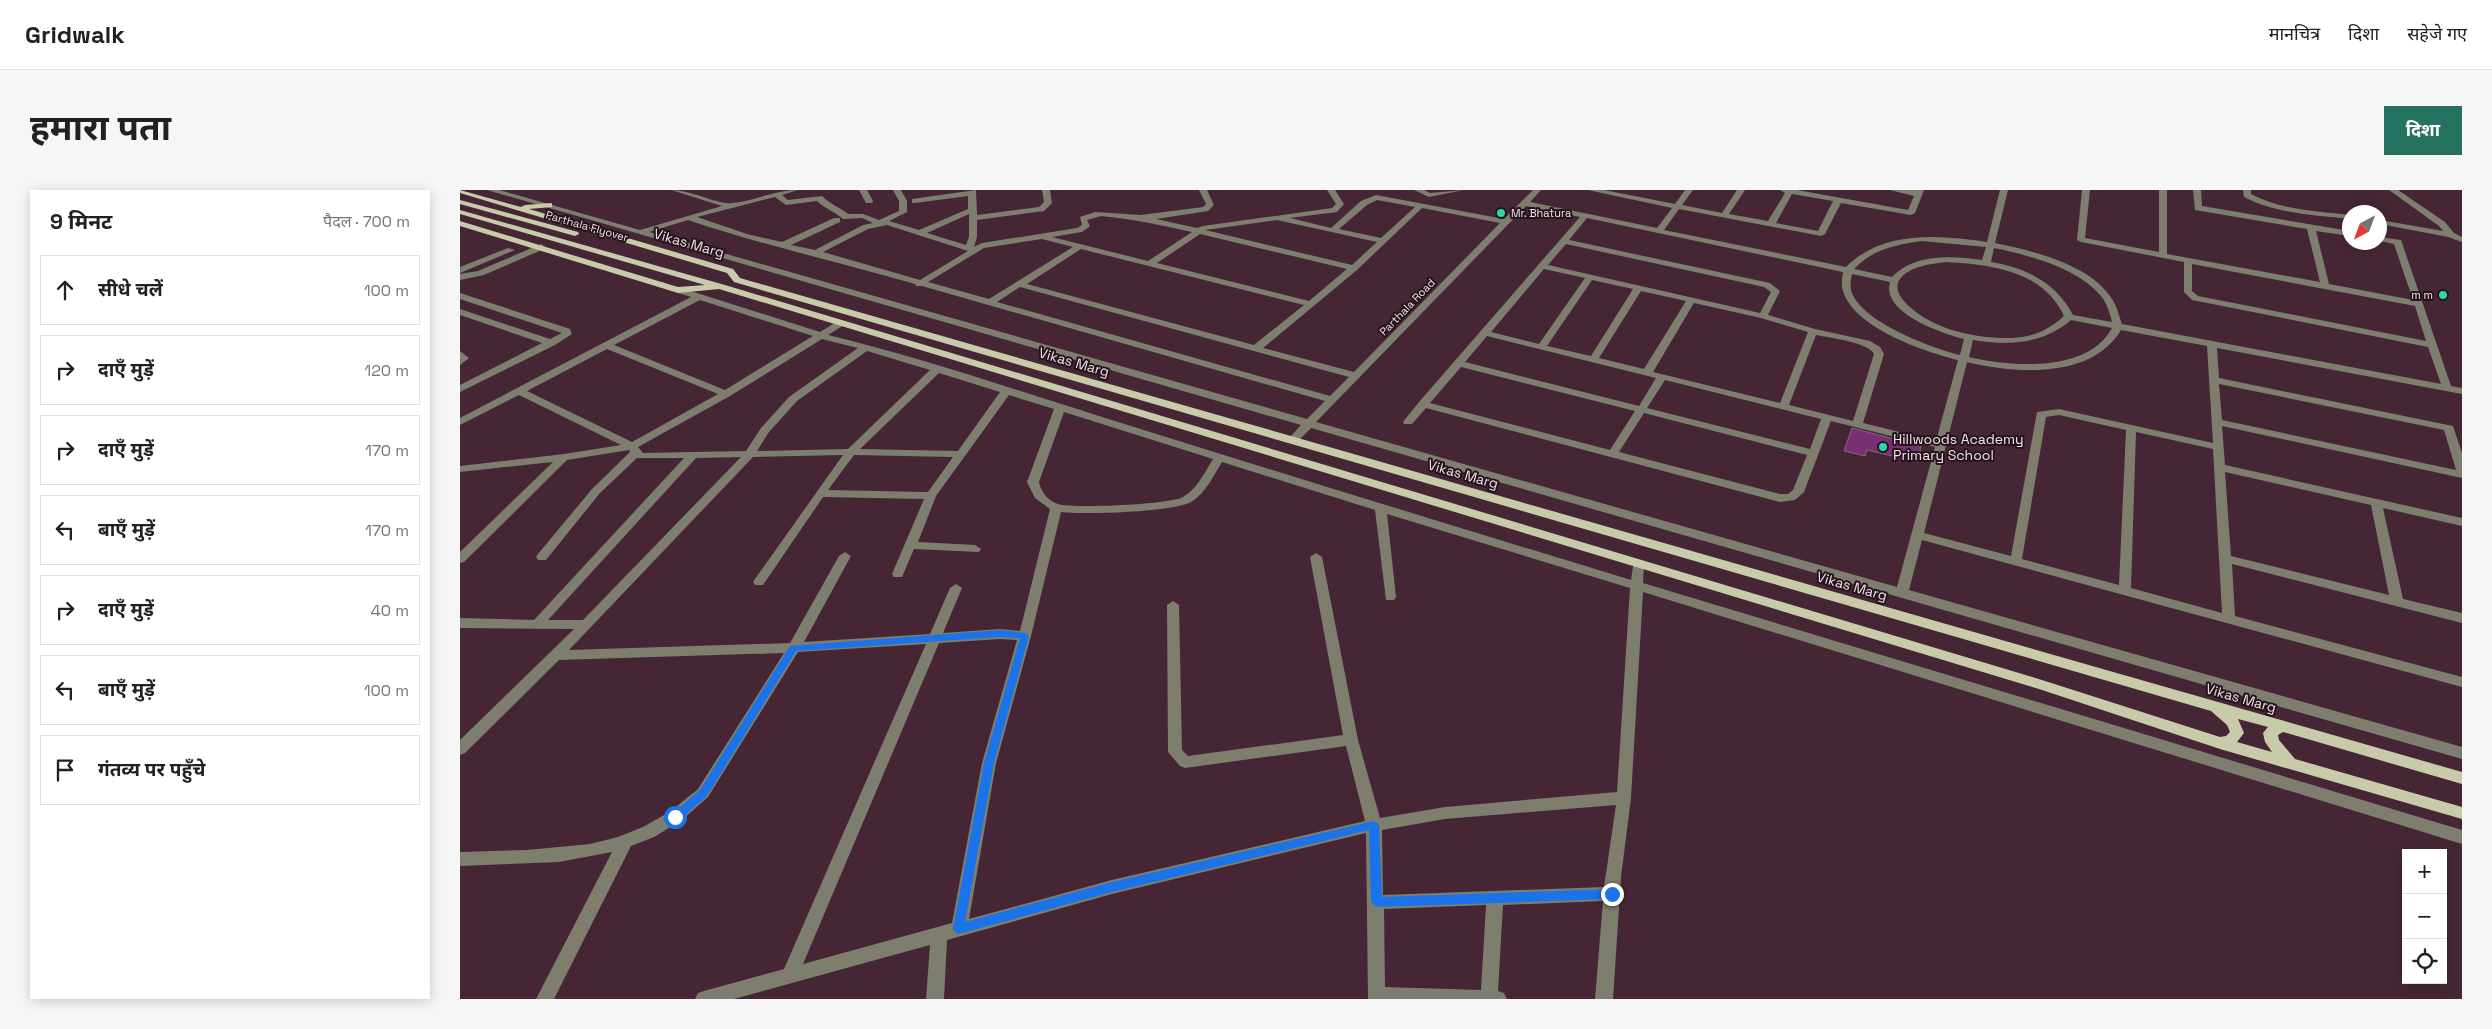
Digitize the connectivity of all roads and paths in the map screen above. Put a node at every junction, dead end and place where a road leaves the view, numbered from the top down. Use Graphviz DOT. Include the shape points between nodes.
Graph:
graph roads {
  1 [pos="491,190"];
  2 [pos="677,190"];
  3 [pos="794,190"];
  4 [pos="863,190"];
  5 [pos="897,190"];
  6 [pos="1046,190"];
  7 [pos="1203,190"];
  8 [pos="1331,190"];
  9 [pos="1386,190"];
  10 [pos="1418,190"];
  11 [pos="1460,190"];
  12 [pos="1537,190"];
  13 [pos="1592,190"];
  14 [pos="1677,190"];
  15 [pos="1741,190"];
  16 [pos="1894,190"];
  17 [pos="2004,190"];
  18 [pos="2086,190"];
  19 [pos="2163,190"];
  20 [pos="2196,190"];
  21 [pos="2247,190"];
  22 [pos="2393,190"];
  23 [pos="460,191"];
  24 [pos="1689,191"];
  25 [pos="1787,191"];
  26 [pos="777,192"];
  27 [pos="972,192"];
  28 [pos="1919,192"];
  29 [pos="1377,198"];
  30 [pos="1838,200"];
  31 [pos="869,201"];
  32 [pos="915,201"];
  33 [pos="460,202"];
  34 [pos="519,203"];
  35 [pos="1525,203"];
  36 [pos="1422,205"];
  37 [pos="730,206"];
  38 [pos="1361,206"];
  39 [pos="1677,206"];
  40 [pos="1197,210"];
  41 [pos="1334,210"];
  42 [pos="460,212"];
  43 [pos="973,214"];
  44 [pos="1724,215"];
  45 [pos="1585,216"];
  46 [pos="2342,216"];
  47 [pos="688,217"];
  48 [pos="1139,217"];
  49 [pos="1274,217"];
  50 [pos="836,220"];
  51 [pos="1506,222"];
  52 [pos="460,223"];
  53 [pos="879,223"];
  54 [pos="2387,223"];
  55 [pos="1771,224"];
  56 [pos="2310,227"];
  57 [pos="1199,230"];
  58 [pos="1333,230"];
  59 [pos="1659,231"];
  60 [pos="641,232"];
  61 [pos="920,233"];
  62 [pos="2342,233"];
  63 [pos="2451,235"];
  64 [pos="2462,235"];
  65 [pos="1043,237"];
  66 [pos="621,239"];
  67 [pos="2387,240"];
  68 [pos="2462,240"];
  69 [pos="1383,241"];
  70 [pos="1564,241"];
  71 [pos="1991,244"];
  72 [pos="783,246"];
  73 [pos="540,247"];
  74 [pos="1079,247"];
  75 [pos="521,248"];
  76 [pos="971,249"];
  77 [pos="816,253"];
  78 [pos="2163,256"];
  79 [pos="2188,260"];
  80 [pos="1151,263"];
  81 [pos="1986,263"];
  82 [pos="1542,266"];
  83 [pos="1354,268"];
  84 [pos="460,270"];
  85 [pos="1848,270"];
  86 [pos="1590,277"];
  87 [pos="463,278"];
  88 [pos="737,280"];
  89 [pos="1894,280"];
  90 [pos="919,284"];
  91 [pos="1018,284"];
  92 [pos="2325,286"];
  93 [pos="722,287"];
  94 [pos="1639,287"];
  95 [pos="678,290"];
  96 [pos="460,296"];
  97 [pos="700,296"];
  98 [pos="1692,299"];
  99 [pos="475,301"];
  100 [pos="991,302"];
  101 [pos="1311,304"];
  102 [pos="2420,304"];
  103 [pos="460,310"];
  104 [pos="1763,316"];
  105 [pos="2069,317"];
  106 [pos="842,323"];
  107 [pos="2118,326"];
  108 [pos="1814,332"];
  109 [pos="1484,333"];
  110 [pos="822,336"];
  111 [pos="1969,336"];
  112 [pos="552,343"];
  113 [pos="2212,344"];
  114 [pos="607,345"];
  115 [pos="2434,345"];
  116 [pos="866,347"];
  117 [pos="1541,347"];
  118 [pos="1256,350"];
  119 [pos="460,354"];
  120 [pos="1963,359"];
  121 [pos="1593,360"];
  122 [pos="460,362"];
  123 [pos="1458,363"];
  124 [pos="937,369"];
  125 [pos="1647,373"];
  126 [pos="1356,376"];
  127 [pos="1662,377"];
  128 [pos="2214,380"];
  129 [pos="2448,388"];
  130 [pos="460,389"];
  131 [pos="1007,390"];
  132 [pos="2462,390"];
  133 [pos="519,391"];
  134 [pos="726,394"];
  135 [pos="1332,400"];
  136 [pos="1423,404"];
  137 [pos="1783,407"];
  138 [pos="1060,408"];
  139 [pos="1641,409"];
  140 [pos="1827,418"];
  141 [pos="460,422"];
  142 [pos="1408,422"];
  143 [pos="2217,422"];
  144 [pos="1310,423"];
  145 [pos="1857,425"];
  146 [pos="2131,427"];
  147 [pos="1293,440"];
  148 [pos="1940,445"];
  149 [pos="2218,447"];
  150 [pos="634,450"];
  151 [pos="851,452"];
  152 [pos="1813,453"];
  153 [pos="749,454"];
  154 [pos="961,454"];
  155 [pos="1613,454"];
  156 [pos="692,456"];
  157 [pos="564,457"];
  158 [pos="1219,458"];
  159 [pos="2220,467"];
  160 [pos="460,469"];
  161 [pos="2462,471"];
  162 [pos="2462,475"];
  163 [pos="820,493"];
  164 [pos="931,496"];
  165 [pos="2376,502"];
  166 [pos="1056,508"];
  167 [pos="1381,508"];
  168 [pos="2462,522"];
  169 [pos="1917,535"];
  170 [pos="910,545"];
  171 [pos="975,548"];
  172 [pos="844,556"];
  173 [pos="542,557"];
  174 [pos="1316,557"];
  175 [pos="460,559"];
  176 [pos="2226,559"];
  177 [pos="2016,562"];
  178 [pos="1638,563"];
  179 [pos="898,574"];
  180 [pos="759,582"];
  181 [pos="1636,585"];
  182 [pos="956,588"];
  183 [pos="2125,591"];
  184 [pos="1902,593"];
  185 [pos="1390,597"];
  186 [pos="2397,602"];
  187 [pos="1173,605"];
  188 [pos="2462,618"];
  189 [pos="2229,620"];
  190 [pos="460,623"];
  191 [pos="538,623"];
  192 [pos="586,625"];
  193 [pos="1025,636"];
  194 [pos="934,640"];
  195 [pos="793,648"];
  196 [pos="554,655"];
  197 [pos="2462,682"];
  198 [pos="2211,704"];
  199 [pos="2283,726"];
  200 [pos="1351,740"];
  201 [pos="2220,743"];
  202 [pos="460,749"];
  203 [pos="2462,753"];
  204 [pos="2291,764"];
  205 [pos="2462,778"];
  206 [pos="1624,798"];
  207 [pos="2462,813"];
  208 [pos="1374,825"];
  209 [pos="2462,837"];
  210 [pos="625,843"];
  211 [pos="460,860"];
  212 [pos="1612,894"];
  213 [pos="1495,898"];
  214 [pos="1376,902"];
  215 [pos="958,929"];
  216 [pos="939,934"];
  217 [pos="790,975"];
  218 [pos="1376,997"];
  219 [pos="545,999"];
  220 [pos="704,999"];
  221 [pos="935,999"];
  222 [pos="1489,999"];
  223 [pos="1498,999"];
  224 [pos="1604,999"];
  1 -- 34 [label="street"];
  2 -- 37 [label="street"];
  3 -- 26 [label="street"];
  4 -- 31 [label="street"];
  5 -- 53 [label="street" via="903,201 903,212"];
  6 -- 43 [label="street" via="1048,203 1041,209"];
  7 -- 40 [label="street" via="1210,205"];
  8 -- 41 [label="street" via="1340,204"];
  9 -- 29 [label="street"];
  10 -- 11 [label="street" via="1430,195"];
  12 -- 35 [label="street, Parthala Road"];
  13 -- 39 [label="street"];
  14 -- 24 [label="street"];
  15 -- 44 [label="street"];
  16 -- 28 [label="street"];
  17 -- 71 [label="street"];
  18 -- 78 [label="street" via="2081,240"];
  19 -- 78 [label="street"];
  20 -- 56 [label="street" via="2198,208"];
  21 -- 46 [label="street" via="2247,195 2270,206"];
  22 -- 63 [label="street" via="2442,224"];
  23 -- 34 [label="main road, Vikas Marg" via="505,204"];
  24 -- 39 [label="street"];
  25 -- 30 [label="street"];
  25 -- 55 [label="street"];
  26 -- 37 [label="street"];
  26 -- 53 [label="street" via="786,203 819,198 828,208 834,207 846,217 863,216"];
  27 -- 32 [label="street"];
  27 -- 43 [label="street"];
  28 -- 30 [label="street" via="1911,213"];
  29 -- 36 [label="street"];
  29 -- 38 [label="street" via="1369,199"];
  30 -- 55 [label="street" via="1820,234"];
  33 -- 88 [label="main road, Parthala Flyover"];
  34 -- 60 [label="street" via="549,205"];
  34 -- 66 [label="main road, Vikas Marg"];
  35 -- 45 [label="street"];
  35 -- 51 [label="street, Parthala Road"];
  36 -- 51 [label="street"];
  36 -- 69 [label="street"];
  37 -- 47 [label="street"];
  38 -- 41 [label="street"];
  38 -- 58 [label="street"];
  39 -- 44 [label="street"];
  39 -- 59 [label="street"];
  40 -- 48 [label="street"];
  40 -- 57 [label="street"];
  41 -- 49 [label="street"];
  42 -- 93 [label="main road, Parthala Flyover"];
  43 -- 61 [label="street"];
  43 -- 76 [label="street"];
  44 -- 55 [label="street"];
  45 -- 59 [label="street"];
  45 -- 70 [label="street"];
  47 -- 60 [label="street"];
  47 -- 72 [label="street"];
  48 -- 57 [label="street"];
  48 -- 65 [label="street" via="1091,215 1083,219 1086,225 1082,229"];
  49 -- 57 [label="street"];
  49 -- 58 [label="street"];
  50 -- 72 [label="street"];
  51 -- 126 [label="street, Parthala Road"];
  52 -- 75 [label="main road"];
  53 -- 61 [label="street"];
  53 -- 77 [label="street"];
  54 -- 63 [label="street"];
  56 -- 62 [label="street"];
  56 -- 92 [label="street"];
  57 -- 80 [label="street"];
  57 -- 83 [label="street"];
  58 -- 69 [label="street"];
  59 -- 85 [label="street"];
  60 -- 66 [label="street"];
  60 -- 144 [label="street"];
  61 -- 76 [label="street"];
  63 -- 64 [label="street"];
  63 -- 68 [label="street"];
  65 -- 74 [label="street"];
  65 -- 76 [label="street"];
  66 -- 88 [label="main road, Vikas Marg" via="730,271"];
  67 -- 102 [label="street" via="2398,242"];
  69 -- 83 [label="street"];
  70 -- 82 [label="street"];
  70 -- 104 [label="street" via="1768,285 1776,291"];
  71 -- 81 [label="street"];
  71 -- 85 [label="street" via="1963,239 1922,238 1887,244 1861,256"];
  71 -- 107 [label="street" via="2048,260 2083,278 2107,299"];
  72 -- 77 [label="street"];
  73 -- 75 [label="street"];
  73 -- 95 [label="main road"];
  74 -- 80 [label="street"];
  74 -- 91 [label="street"];
  75 -- 84 [label="street"];
  75 -- 87 [label="street"];
  76 -- 90 [label="street"];
  77 -- 90 [label="street"];
  78 -- 79 [label="street"];
  79 -- 92 [label="street"];
  79 -- 115 [label="street" via="2188,292 2195,298"];
  80 -- 101 [label="street"];
  81 -- 89 [label="street" via="1930,261 1901,271"];
  81 -- 105 [label="street" via="2019,272 2041,283 2056,294"];
  82 -- 86 [label="street"];
  82 -- 109 [label="street"];
  83 -- 101 [label="street"];
  85 -- 89 [label="street"];
  85 -- 120 [label="street" via="1847,289 1859,309 1884,329 1919,346"];
  86 -- 94 [label="street"];
  86 -- 117 [label="street"];
  88 -- 147 [label="main road, Vikas Marg"];
  89 -- 111 [label="street" via="1892,288 1896,298 1907,310 1931,324"];
  90 -- 100 [label="street"];
  91 -- 100 [label="street"];
  91 -- 118 [label="street"];
  92 -- 102 [label="street"];
  93 -- 95 [label="main road"];
  93 -- 106 [label="main road"];
  94 -- 98 [label="street"];
  94 -- 121 [label="street"];
  95 -- 97 [label="street"];
  96 -- 99 [label="street"];
  97 -- 110 [label="street"];
  97 -- 114 [label="street"];
  98 -- 104 [label="street"];
  98 -- 125 [label="street"];
  99 -- 103 [label="street"];
  99 -- 112 [label="street" via="567,330 567,334"];
  100 -- 135 [label="street"];
  101 -- 118 [label="street"];
  102 -- 115 [label="street"];
  103 -- 112 [label="street"];
  104 -- 108 [label="street"];
  105 -- 107 [label="street"];
  105 -- 111 [label="street" via="2062,326 2039,337 1998,340"];
  106 -- 110 [label="street"];
  106 -- 178 [label="main road"];
  107 -- 113 [label="street"];
  107 -- 120 [label="street" via="2111,341 2087,357 2052,365 2009,366"];
  108 -- 137 [label="street"];
  108 -- 145 [label="street" via="1867,343 1877,349 1879,354"];
  109 -- 117 [label="street"];
  109 -- 123 [label="street"];
  110 -- 116 [label="street"];
  110 -- 134 [label="street"];
  111 -- 120 [label="street"];
  112 -- 130 [label="street"];
  113 -- 128 [label="street"];
  113 -- 129 [label="street"];
  114 -- 133 [label="street"];
  114 -- 134 [label="street"];
  115 -- 129 [label="street"];
  116 -- 124 [label="street"];
  116 -- 153 [label="street" via="792,399"];
  117 -- 121 [label="street"];
  118 -- 126 [label="street"];
  119 -- 122 [label="street" via="464,358"];
  120 -- 148 [label="street"];
  121 -- 125 [label="street"];
  123 -- 136 [label="street"];
  123 -- 139 [label="street"];
  124 -- 131 [label="street"];
  124 -- 151 [label="street"];
  125 -- 127 [label="street"];
  126 -- 135 [label="street, Parthala Road"];
  127 -- 137 [label="street"];
  127 -- 139 [label="street"];
  128 -- 143 [label="street"];
  128 -- 161 [label="street" via="2449,428"];
  129 -- 132 [label="street"];
  131 -- 138 [label="street"];
  131 -- 154 [label="street"];
  133 -- 141 [label="street"];
  133 -- 150 [label="street"];
  134 -- 150 [label="street"];
  135 -- 144 [label="street, Parthala Road"];
  136 -- 142 [label="street"];
  136 -- 155 [label="street"];
  137 -- 140 [label="street"];
  138 -- 158 [label="street"];
  138 -- 166 [label="street" via="1033,482 1040,498"];
  139 -- 152 [label="street"];
  139 -- 155 [label="street"];
  140 -- 145 [label="street"];
  140 -- 152 [label="street"];
  143 -- 149 [label="street"];
  143 -- 162 [label="street"];
  144 -- 147 [label="street, Parthala Road"];
  144 -- 184 [label="street"];
  145 -- 148 [label="street"];
  146 -- 149 [label="street"];
  146 -- 177 [label="street" via="2059,412 2041,414"];
  146 -- 183 [label="street"];
  147 -- 198 [label="main road, Vikas Marg"];
  148 -- 169 [label="street"];
  149 -- 159 [label="street"];
  150 -- 156 [label="street" via="647,456"];
  150 -- 157 [label="street"];
  150 -- 173 [label="street"];
  151 -- 153 [label="street"];
  151 -- 154 [label="street"];
  151 -- 163 [label="street"];
  152 -- 155 [label="street" via="1798,492 1791,497 1780,498"];
  153 -- 156 [label="street"];
  153 -- 192 [label="street"];
  154 -- 164 [label="street"];
  156 -- 191 [label="street"];
  157 -- 160 [label="street"];
  157 -- 175 [label="street"];
  158 -- 166 [label="street" via="1194,494 1176,503"];
  158 -- 167 [label="street"];
  159 -- 165 [label="street"];
  159 -- 176 [label="street"];
  163 -- 164 [label="street"];
  163 -- 180 [label="street"];
  164 -- 170 [label="street"];
  165 -- 168 [label="street"];
  165 -- 186 [label="street"];
  166 -- 193 [label="street"];
  167 -- 181 [label="street"];
  167 -- 185 [label="street"];
  169 -- 177 [label="street"];
  169 -- 184 [label="street"];
  170 -- 171 [label="street"];
  170 -- 179 [label="street"];
  172 -- 195 [label="street"];
  174 -- 200 [label="street"];
  176 -- 186 [label="street"];
  176 -- 189 [label="street"];
  177 -- 183 [label="street"];
  178 -- 181 [label="street"];
  178 -- 201 [label="main road" via="2042,685"];
  181 -- 206 [label="street"];
  181 -- 209 [label="street"];
  182 -- 194 [label="street"];
  183 -- 189 [label="street"];
  184 -- 203 [label="street"];
  186 -- 188 [label="street"];
  187 -- 200 [label="street" via="1175,752 1185,762"];
  189 -- 197 [label="street"];
  190 -- 191 [label="street"];
  191 -- 192 [label="street"];
  192 -- 196 [label="street"];
  193 -- 194 [label="street" via="1000,634"];
  193 -- 215 [label="street" via="989,763"];
  194 -- 195 [label="street"];
  194 -- 217 [label="street"];
  195 -- 196 [label="street"];
  195 -- 210 [label="street" via="703,793 675,817"];
  196 -- 202 [label="street"];
  198 -- 199 [label="main road, Vikas Marg"];
  198 -- 201 [label="main road" via="2237,728 2235,737"];
  199 -- 204 [label="main road" via="2270,733 2272,742"];
  199 -- 205 [label="main road, Vikas Marg"];
  200 -- 208 [label="street"];
  201 -- 204 [label="main road"];
  204 -- 207 [label="main road"];
  206 -- 208 [label="street" via="1445,813"];
  206 -- 212 [label="street"];
  208 -- 214 [label="street"];
  208 -- 215 [label="street" via="1112,887"];
  210 -- 211 [label="street" via="580,852"];
  210 -- 219 [label="street"];
  212 -- 213 [label="street"];
  212 -- 224 [label="street"];
  213 -- 214 [label="street"];
  213 -- 222 [label="street"];
  214 -- 218 [label="street"];
  215 -- 216 [label="street"];
  216 -- 217 [label="street"];
  216 -- 221 [label="street"];
  217 -- 220 [label="street"];
  218 -- 222 [label="street"];
  222 -- 223 [label="street"];
}
